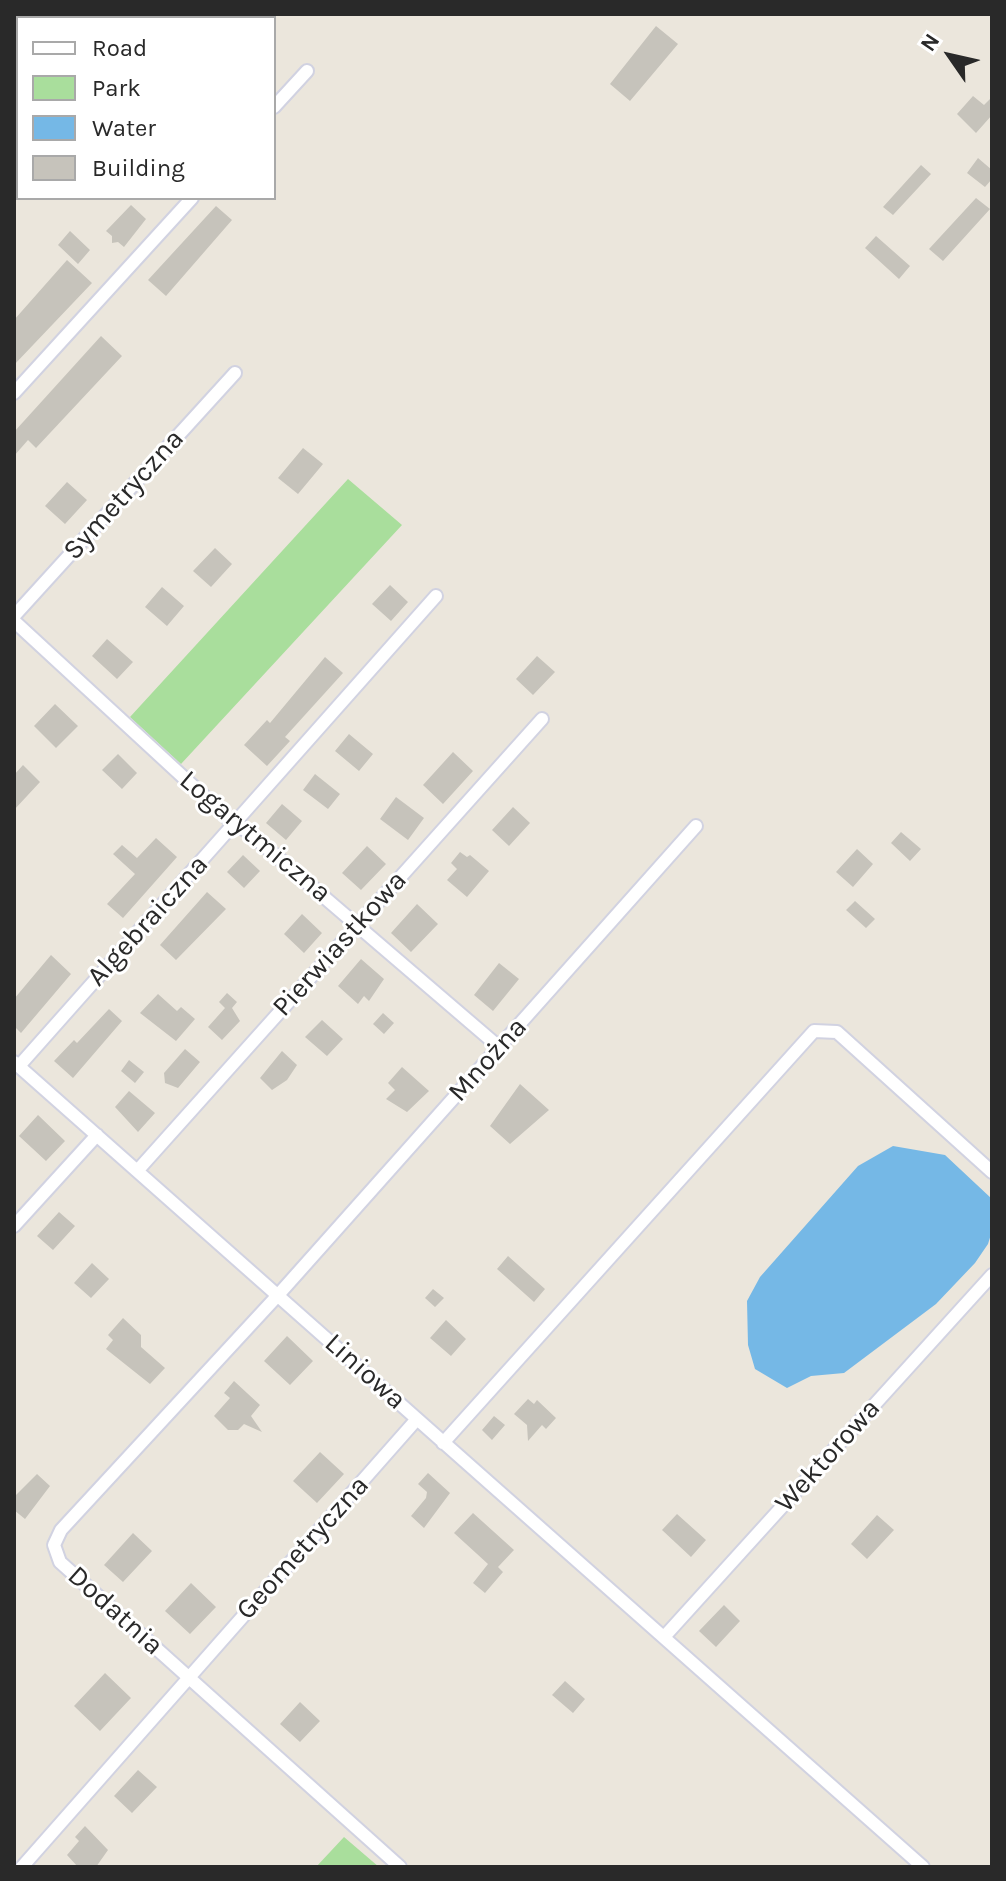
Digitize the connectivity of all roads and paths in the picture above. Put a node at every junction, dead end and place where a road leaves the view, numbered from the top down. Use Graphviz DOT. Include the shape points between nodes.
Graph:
graph roads {
  1 [pos="307,71"];
  2 [pos="276,105"];
  3 [pos="190,200"];
  4 [pos="235,373"];
  5 [pos="14,393"];
  6 [pos="436,596"];
  7 [pos="14,619"];
  8 [pos="542,719"];
  9 [pos="234,824"];
  10 [pos="696,826"];
  11 [pos="357,924"];
  12 [pos="499,1047"];
  13 [pos="16,1064"];
  14 [pos="97,1135"];
  15 [pos="138,1170"];
  16 [pos="992,1172"];
  17 [pos="14,1226"];
  18 [pos="992,1275"];
  19 [pos="279,1294"];
  20 [pos="417,1419"];
  21 [pos="443,1443"];
  22 [pos="664,1637"];
  23 [pos="189,1677"];
  24 [pos="22,1867"];
  25 [pos="400,1867"];
  26 [pos="923,1867"];
  1 -- 2 [label="street"];
  3 -- 5 [label="street"];
  4 -- 7 [label="street, Symetryczna"];
  6 -- 9 [label="street, Algebraiczna"];
  7 -- 9 [label="street, Logarytmiczna"];
  8 -- 11 [label="street, Pierwiastkowa"];
  9 -- 11 [label="street, Logarytmiczna"];
  9 -- 13 [label="street, Algebraiczna"];
  10 -- 12 [label="street, Mnożna"];
  11 -- 12 [label="street, Logarytmiczna"];
  11 -- 15 [label="street, Pierwiastkowa"];
  12 -- 19 [label="street, Mnożna"];
  13 -- 14 [label="street, Liniowa"];
  14 -- 15 [label="street, Liniowa"];
  14 -- 17 [label="street"];
  15 -- 19 [label="street, Liniowa"];
  16 -- 21 [label="street" via="837,1032 814,1031"];
  18 -- 22 [label="street, Wektorowa"];
  19 -- 20 [label="street, Liniowa"];
  19 -- 23 [label="street, Dodatnia" via="71,1518 54,1545 60,1562"];
  20 -- 21 [label="street, Liniowa"];
  20 -- 23 [label="street, Geometryczna"];
  21 -- 22 [label="street, Liniowa"];
  22 -- 26 [label="street, Liniowa"];
  23 -- 24 [label="street, Geometryczna"];
  23 -- 25 [label="street, Dodatnia"];
}
